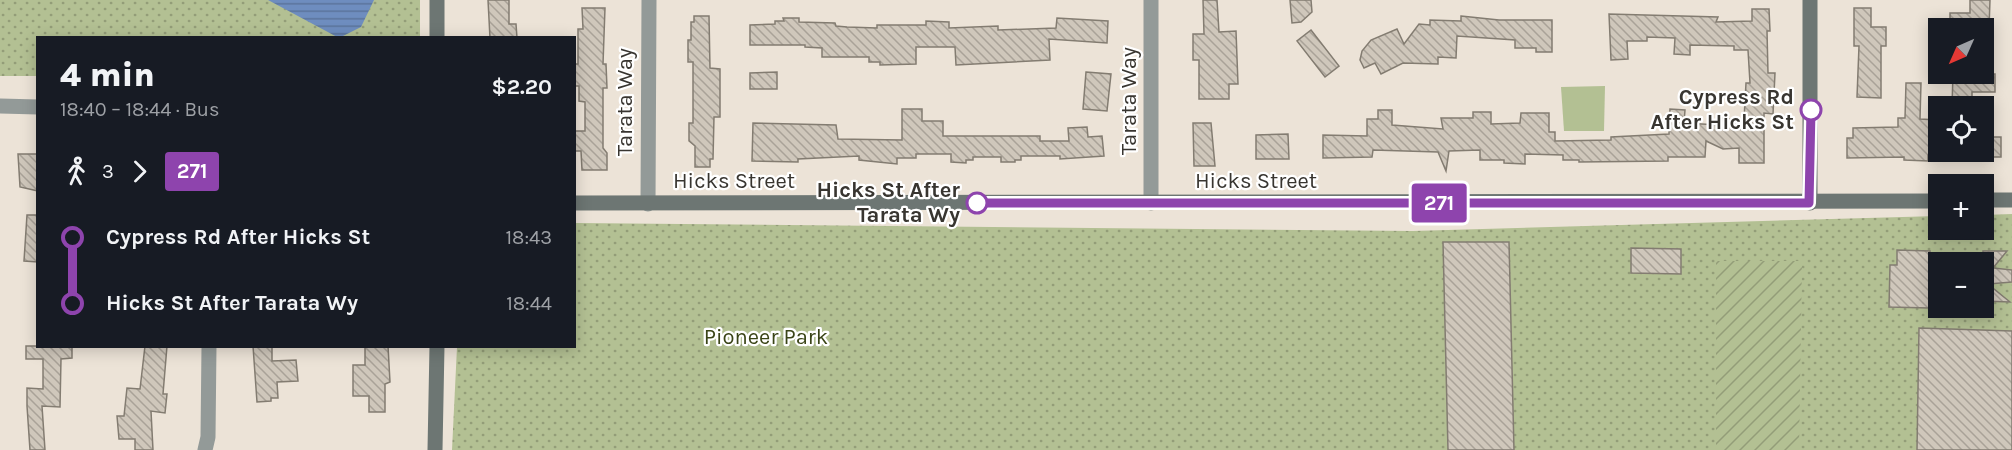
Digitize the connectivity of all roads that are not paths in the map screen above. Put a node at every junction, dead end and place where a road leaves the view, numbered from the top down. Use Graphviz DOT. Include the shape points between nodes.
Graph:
graph roads {
  1 [pos="437,0"];
  2 [pos="649,0"];
  3 [pos="1151,0"];
  4 [pos="1810,0"];
  5 [pos="437,36"];
  6 [pos="0,106"];
  7 [pos="36,107"];
  8 [pos="1994,200"];
  9 [pos="2012,200"];
  10 [pos="1928,201"];
  11 [pos="576,203"];
  12 [pos="1150,203"];
  13 [pos="1809,203"];
  14 [pos="648,204"];
  15 [pos="209,348"];
  16 [pos="436,348"];
  17 [pos="205,450"];
  18 [pos="435,450"];
  1 -- 5 [label="street"];
  2 -- 14 [label="street, Tarata Way"];
  3 -- 12 [label="street, Tarata Way"];
  4 -- 13 [label="street"];
  6 -- 7 [label="street"];
  8 -- 9 [label="street"];
  10 -- 13 [label="street, Hicks Street"];
  11 -- 14 [label="street, Hicks Street"];
  12 -- 13 [label="street, Hicks Street"];
  12 -- 14 [label="street, Hicks Street"];
  15 -- 17 [label="street"];
  16 -- 18 [label="street"];
}
